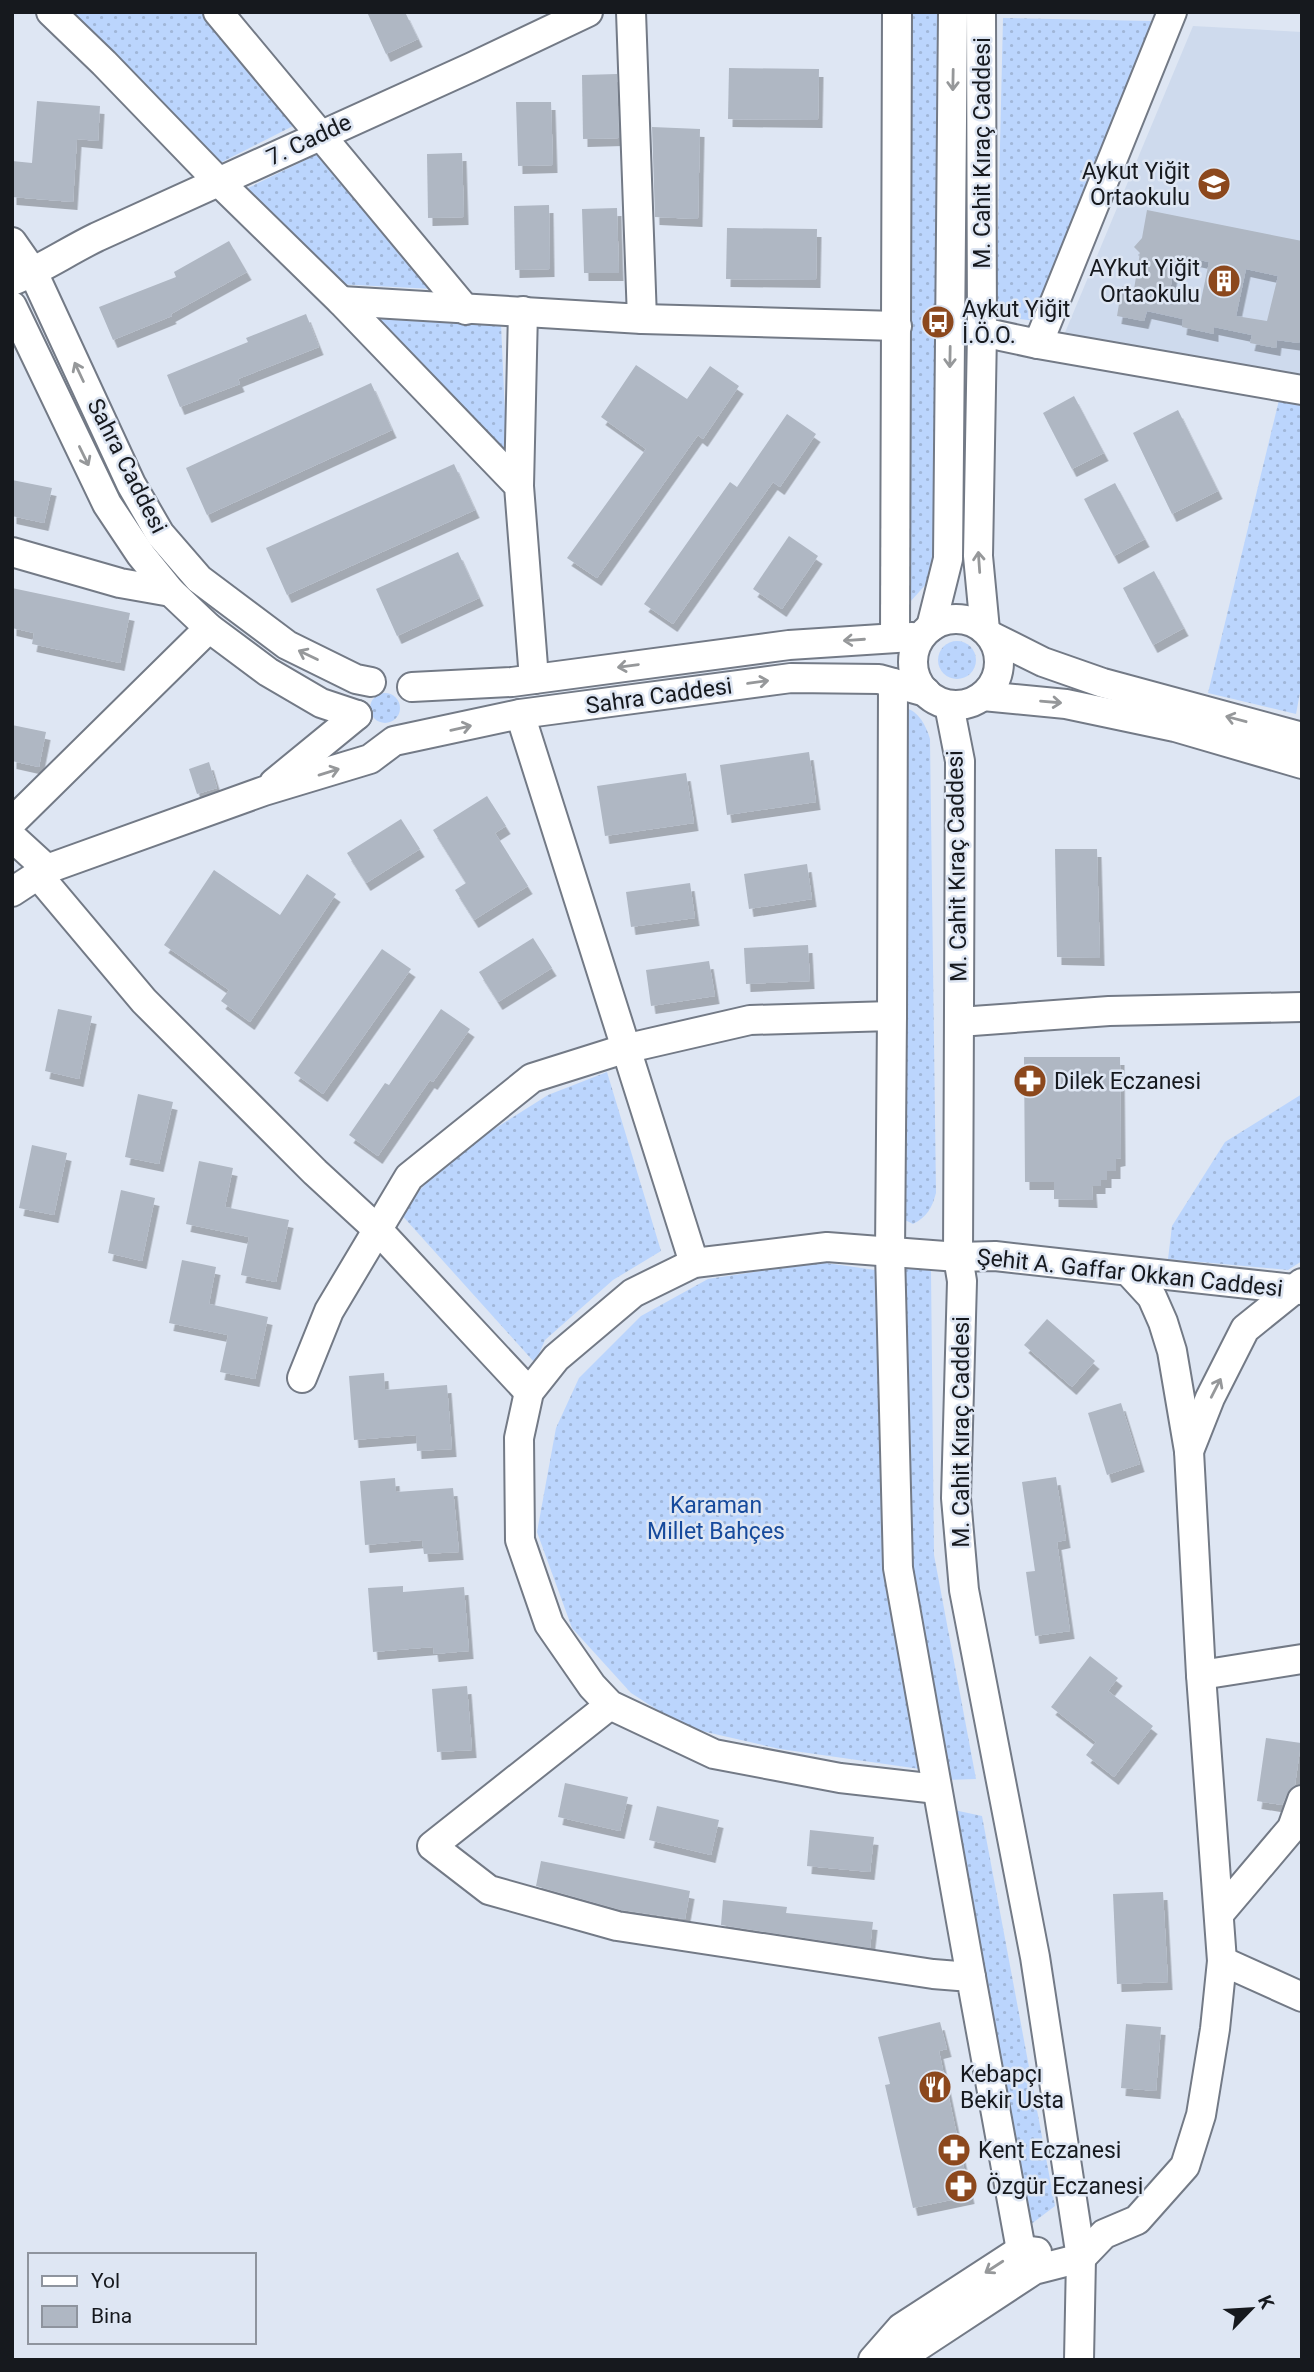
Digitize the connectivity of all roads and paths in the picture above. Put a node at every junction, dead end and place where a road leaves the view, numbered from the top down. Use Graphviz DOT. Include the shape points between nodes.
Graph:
graph roads {
  1 [pos="51,12"];
  2 [pos="218,12"];
  3 [pos="587,12"];
  4 [pos="631,12"];
  5 [pos="897,12"];
  6 [pos="953,12"];
  7 [pos="981,12"];
  8 [pos="1172,12"];
  9 [pos="319,136"];
  10 [pos="219,182"];
  11 [pos="12,242"];
  12 [pos="23,276"];
  13 [pos="341,301"];
  14 [pos="12,306"];
  15 [pos="466,310"];
  16 [pos="523,311"];
  17 [pos="642,319"];
  18 [pos="897,326"];
  19 [pos="982,332"];
  20 [pos="1038,344"];
  21 [pos="1302,390"];
  22 [pos="519,486"];
  23 [pos="12,552"];
  24 [pos="171,592"];
  25 [pos="209,628"];
  26 [pos="916,633"];
  27 [pos="988,633"];
  28 [pos="534,679"];
  29 [pos="371,681"];
  30 [pos="893,683"];
  31 [pos="412,687"];
  32 [pos="983,696"];
  33 [pos="938,699"];
  34 [pos="520,714"];
  35 [pos="357,715"];
  36 [pos="1302,737"];
  37 [pos="394,741"];
  38 [pos="1302,764"];
  39 [pos="264,791"];
  40 [pos="12,822"];
  41 [pos="12,837"];
  42 [pos="28,876"];
  43 [pos="1302,1007"];
  44 [pos="892,1016"];
  45 [pos="959,1022"];
  46 [pos="624,1049"];
  47 [pos="378,1230"];
  48 [pos="890,1252"];
  49 [pos="958,1257"];
  50 [pos="694,1263"];
  51 [pos="1129,1272"];
  52 [pos="1299,1287"];
  53 [pos="302,1378"];
  54 [pos="528,1392"];
  55 [pos="1189,1451"];
  56 [pos="1302,1659"];
  57 [pos="1201,1675"];
  58 [pos="610,1705"];
  59 [pos="937,1790"];
  60 [pos="1302,1800"];
  61 [pos="1220,1913"];
  62 [pos="1222,1961"];
  63 [pos="971,1977"];
  64 [pos="1302,1997"];
  65 [pos="1021,2250"];
  66 [pos="1081,2258"];
  67 [pos="873,2360"];
  68 [pos="906,2360"];
  69 [pos="1079,2360"];
  1 -- 10 [label="street"];
  2 -- 9 [label="street"];
  3 -- 9 [label="street, 7. Cadde"];
  4 -- 17 [label="street"];
  5 -- 18 [label="street"];
  6 -- 26 [label="street, M. Cahit Kıraç Caddesi, one-way" via="948,558"];
  7 -- 19 [label="street, M. Cahit Kıraç Caddesi"];
  8 -- 20 [label="street"];
  9 -- 10 [label="street, 7. Cadde"];
  9 -- 15 [label="street"];
  10 -- 12 [label="street, 7. Cadde"];
  10 -- 13 [label="street"];
  11 -- 12 [label="street, Sahra Caddesi"];
  29 -- 12 [label="street, Sahra Caddesi, one-way" via="356,679 287,645 199,579 160,534"];
  13 -- 15 [label="street"];
  13 -- 22 [label="street"];
  14 -- 24 [label="street, Sahra Caddesi, one-way" via="107,504"];
  15 -- 16 [label="street"];
  16 -- 17 [label="street"];
  16 -- 22 [label="street"];
  17 -- 18 [label="street"];
  18 -- 26 [label="street"];
  19 -- 20 [label="street"];
  27 -- 19 [label="street, M. Cahit Kıraç Caddesi, one-way" via="978,556"];
  20 -- 21 [label="street"];
  22 -- 28 [label="street"];
  23 -- 24 [label="street" via="120,583"];
  24 -- 25 [label="street, Sahra Caddesi"];
  25 -- 35 [label="street, Sahra Caddesi" via="268,672 321,703"];
  25 -- 40 [label="street"];
  26 -- 27 [label="street" via="956,619"];
  26 -- 28 [label="street, Sahra Caddesi, one-way"];
  26 -- 33 [label="street" via="914,671"];
  27 -- 32 [label="street" via="997,648 998,675"];
  36 -- 27 [label="street, one-way" via="1103,683 1043,662"];
  28 -- 31 [label="street, Sahra Caddesi"];
  29 -- 31 [label="street, Sahra Caddesi" via="392,677"];
  29 -- 35 [label="street" via="359,696"];
  30 -- 33 [label="street, Sahra Caddesi"];
  34 -- 30 [label="street, Sahra Caddesi, one-way" via="791,678 879,678"];
  30 -- 44 [label="street"];
  31 -- 37 [label="street" via="420,715 411,732"];
  32 -- 33 [label="street" via="972,702"];
  32 -- 38 [label="street, one-way" via="1066,704 1175,727"];
  33 -- 45 [label="street, M. Cahit Kıraç Caddesi" via="960,761"];
  37 -- 34 [label="street, Sahra Caddesi, one-way"];
  34 -- 46 [label="street"];
  35 -- 37 [label="street, Sahra Caddesi" via="366,732"];
  35 -- 39 [label="street"];
  39 -- 37 [label="street, one-way" via="370,760"];
  39 -- 42 [label="street"];
  41 -- 42 [label="street"];
  42 -- 47 [label="street" via="144,1001"];
  43 -- 45 [label="street" via="1109,1011"];
  44 -- 46 [label="street" via="750,1020"];
  44 -- 48 [label="street"];
  45 -- 49 [label="street, M. Cahit Kıraç Caddesi"];
  46 -- 47 [label="street" via="532,1078 409,1177"];
  46 -- 50 [label="street"];
  47 -- 53 [label="street" via="329,1311"];
  47 -- 54 [label="street"];
  48 -- 49 [label="street, Şehit A. Gaffar Okkan Caddesi"];
  48 -- 50 [label="street, Şehit A. Gaffar Okkan Caddesi" via="827,1247"];
  48 -- 59 [label="street" via="898,1568"];
  49 -- 51 [label="street, Şehit A. Gaffar Okkan Caddesi" via="995,1256"];
  49 -- 66 [label="street, M. Cahit Kıraç Caddesi" via="962,1281 956,1498 964,1590 1035,1957"];
  50 -- 54 [label="street, Şehit A. Gaffar Okkan Caddesi" via="633,1293 556,1357"];
  51 -- 52 [label="street, Şehit A. Gaffar Okkan Caddesi"];
  51 -- 55 [label="street" via="1152,1297 1163,1322"];
  55 -- 52 [label="street, one-way" via="1245,1329"];
  54 -- 58 [label="street" via="519,1438 520,1540 549,1624"];
  55 -- 57 [label="street"];
  56 -- 57 [label="street"];
  57 -- 61 [label="street"];
  58 -- 59 [label="street" via="714,1754 840,1778"];
  58 -- 63 [label="street" via="432,1846 489,1890 617,1926"];
  59 -- 63 [label="street"];
  60 -- 61 [label="street" via="1292,1828"];
  61 -- 62 [label="street"];
  62 -- 64 [label="street"];
  62 -- 66 [label="street" via="1203,2103 1185,2166 1136,2220 1104,2234"];
  63 -- 65 [label="street"];
  65 -- 66 [label="street"];
  65 -- 67 [label="street, one-way" via="901,2329"];
  66 -- 68 [label="street" via="1034,2270 917,2347"];
  66 -- 69 [label="street, M. Cahit Kıraç Caddesi"];
}
